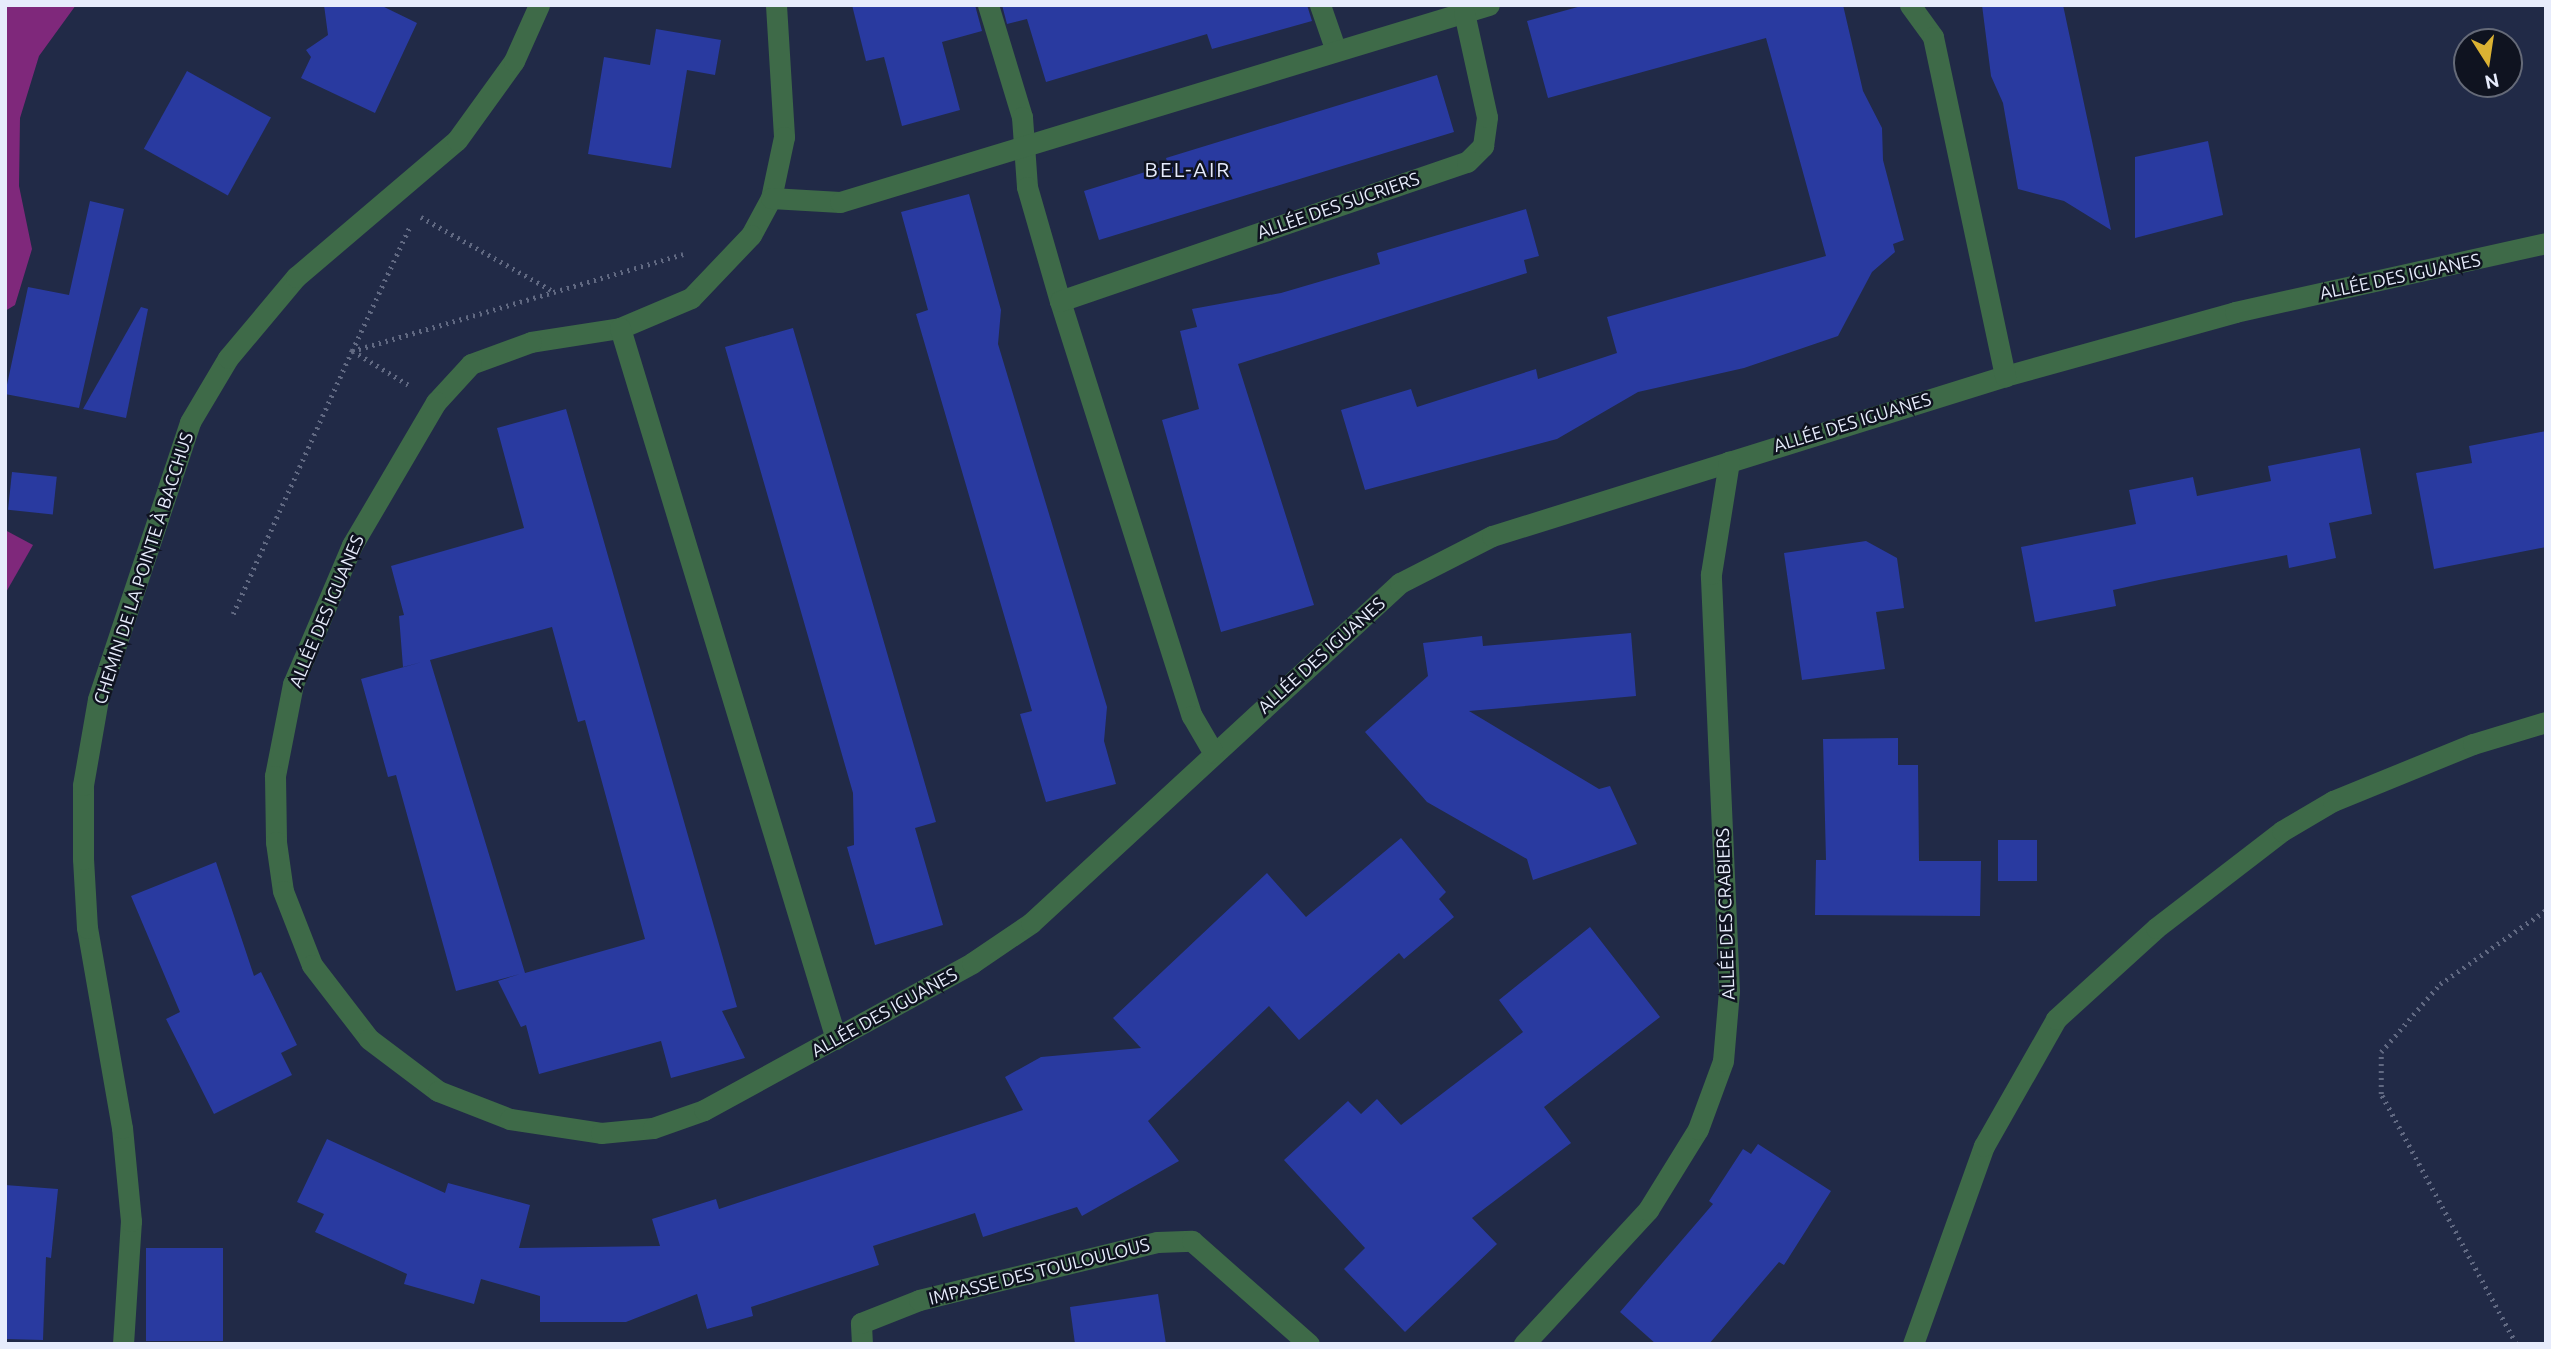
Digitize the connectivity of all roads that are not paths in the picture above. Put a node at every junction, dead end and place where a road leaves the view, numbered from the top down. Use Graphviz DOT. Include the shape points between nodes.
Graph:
graph roads {
  1 [pos="538,5"];
  2 [pos="776,5"];
  3 [pos="988,5"];
  4 [pos="1320,5"];
  5 [pos="1489,5"];
  6 [pos="1910,5"];
  7 [pos="1464,12"];
  8 [pos="1335,48"];
  9 [pos="1023,149"];
  10 [pos="771,198"];
  11 [pos="2546,243"];
  12 [pos="1060,301"];
  13 [pos="620,328"];
  14 [pos="2005,376"];
  15 [pos="1729,461"];
  16 [pos="2546,722"];
  17 [pos="1213,752"];
  18 [pos="835,1039"];
  19 [pos="862,1334"];
  20 [pos="123,1344"];
  21 [pos="1308,1344"];
  22 [pos="1524,1344"];
  23 [pos="1913,1344"];
  1 -- 20 [label="street, CHEMIN DE LA POINTE À BACCHUS" via="514,61 457,140 296,277 228,358 190,422 98,699 83,785 83,859 87,928 122,1128 131,1221"];
  2 -- 10 [label="street, ALLÉE DES IGUANES" via="784,137"];
  3 -- 9 [label="street" via="1022,117"];
  4 -- 8 [label="street"];
  5 -- 7 [label="street"];
  6 -- 14 [label="street" via="1933,37"];
  7 -- 8 [label="street"];
  7 -- 12 [label="street, ALLÉE DES SUCRIERS" via="1487,117 1483,146 1467,162"];
  8 -- 9 [label="street"];
  9 -- 10 [label="street" via="840,202"];
  9 -- 12 [label="street"];
  10 -- 13 [label="street, ALLÉE DES IGUANES" via="751,235 691,298"];
  11 -- 14 [label="street, ALLÉE DES IGUANES" via="2235,312"];
  12 -- 17 [label="street" via="1192,716"];
  13 -- 18 [label="street"];
  13 -- 18 [label="street, ALLÉE DES IGUANES" via="531,342 471,364 436,402 352,545 293,684 275,776 276,842 284,891 312,965 369,1039 438,1091 510,1119 601,1133 653,1128 704,1110"];
  14 -- 15 [label="street, ALLÉE DES IGUANES"];
  15 -- 17 [label="street, ALLÉE DES IGUANES" via="1492,536 1400,583"];
  15 -- 22 [label="street, ALLÉE DES CRABIERS" via="1711,574 1729,991 1723,1061 1698,1129 1648,1210"];
  16 -- 23 [label="street" via="2345,795 2282,831 2156,928 2056,1019 1984,1146"];
  17 -- 18 [label="street, ALLÉE DES IGUANES" via="1031,923 972,963"];
  19 -- 21 [label="street, IMPASSE DES TOULOULOUS" via="919,1300 1157,1242 1192,1241"];
}
